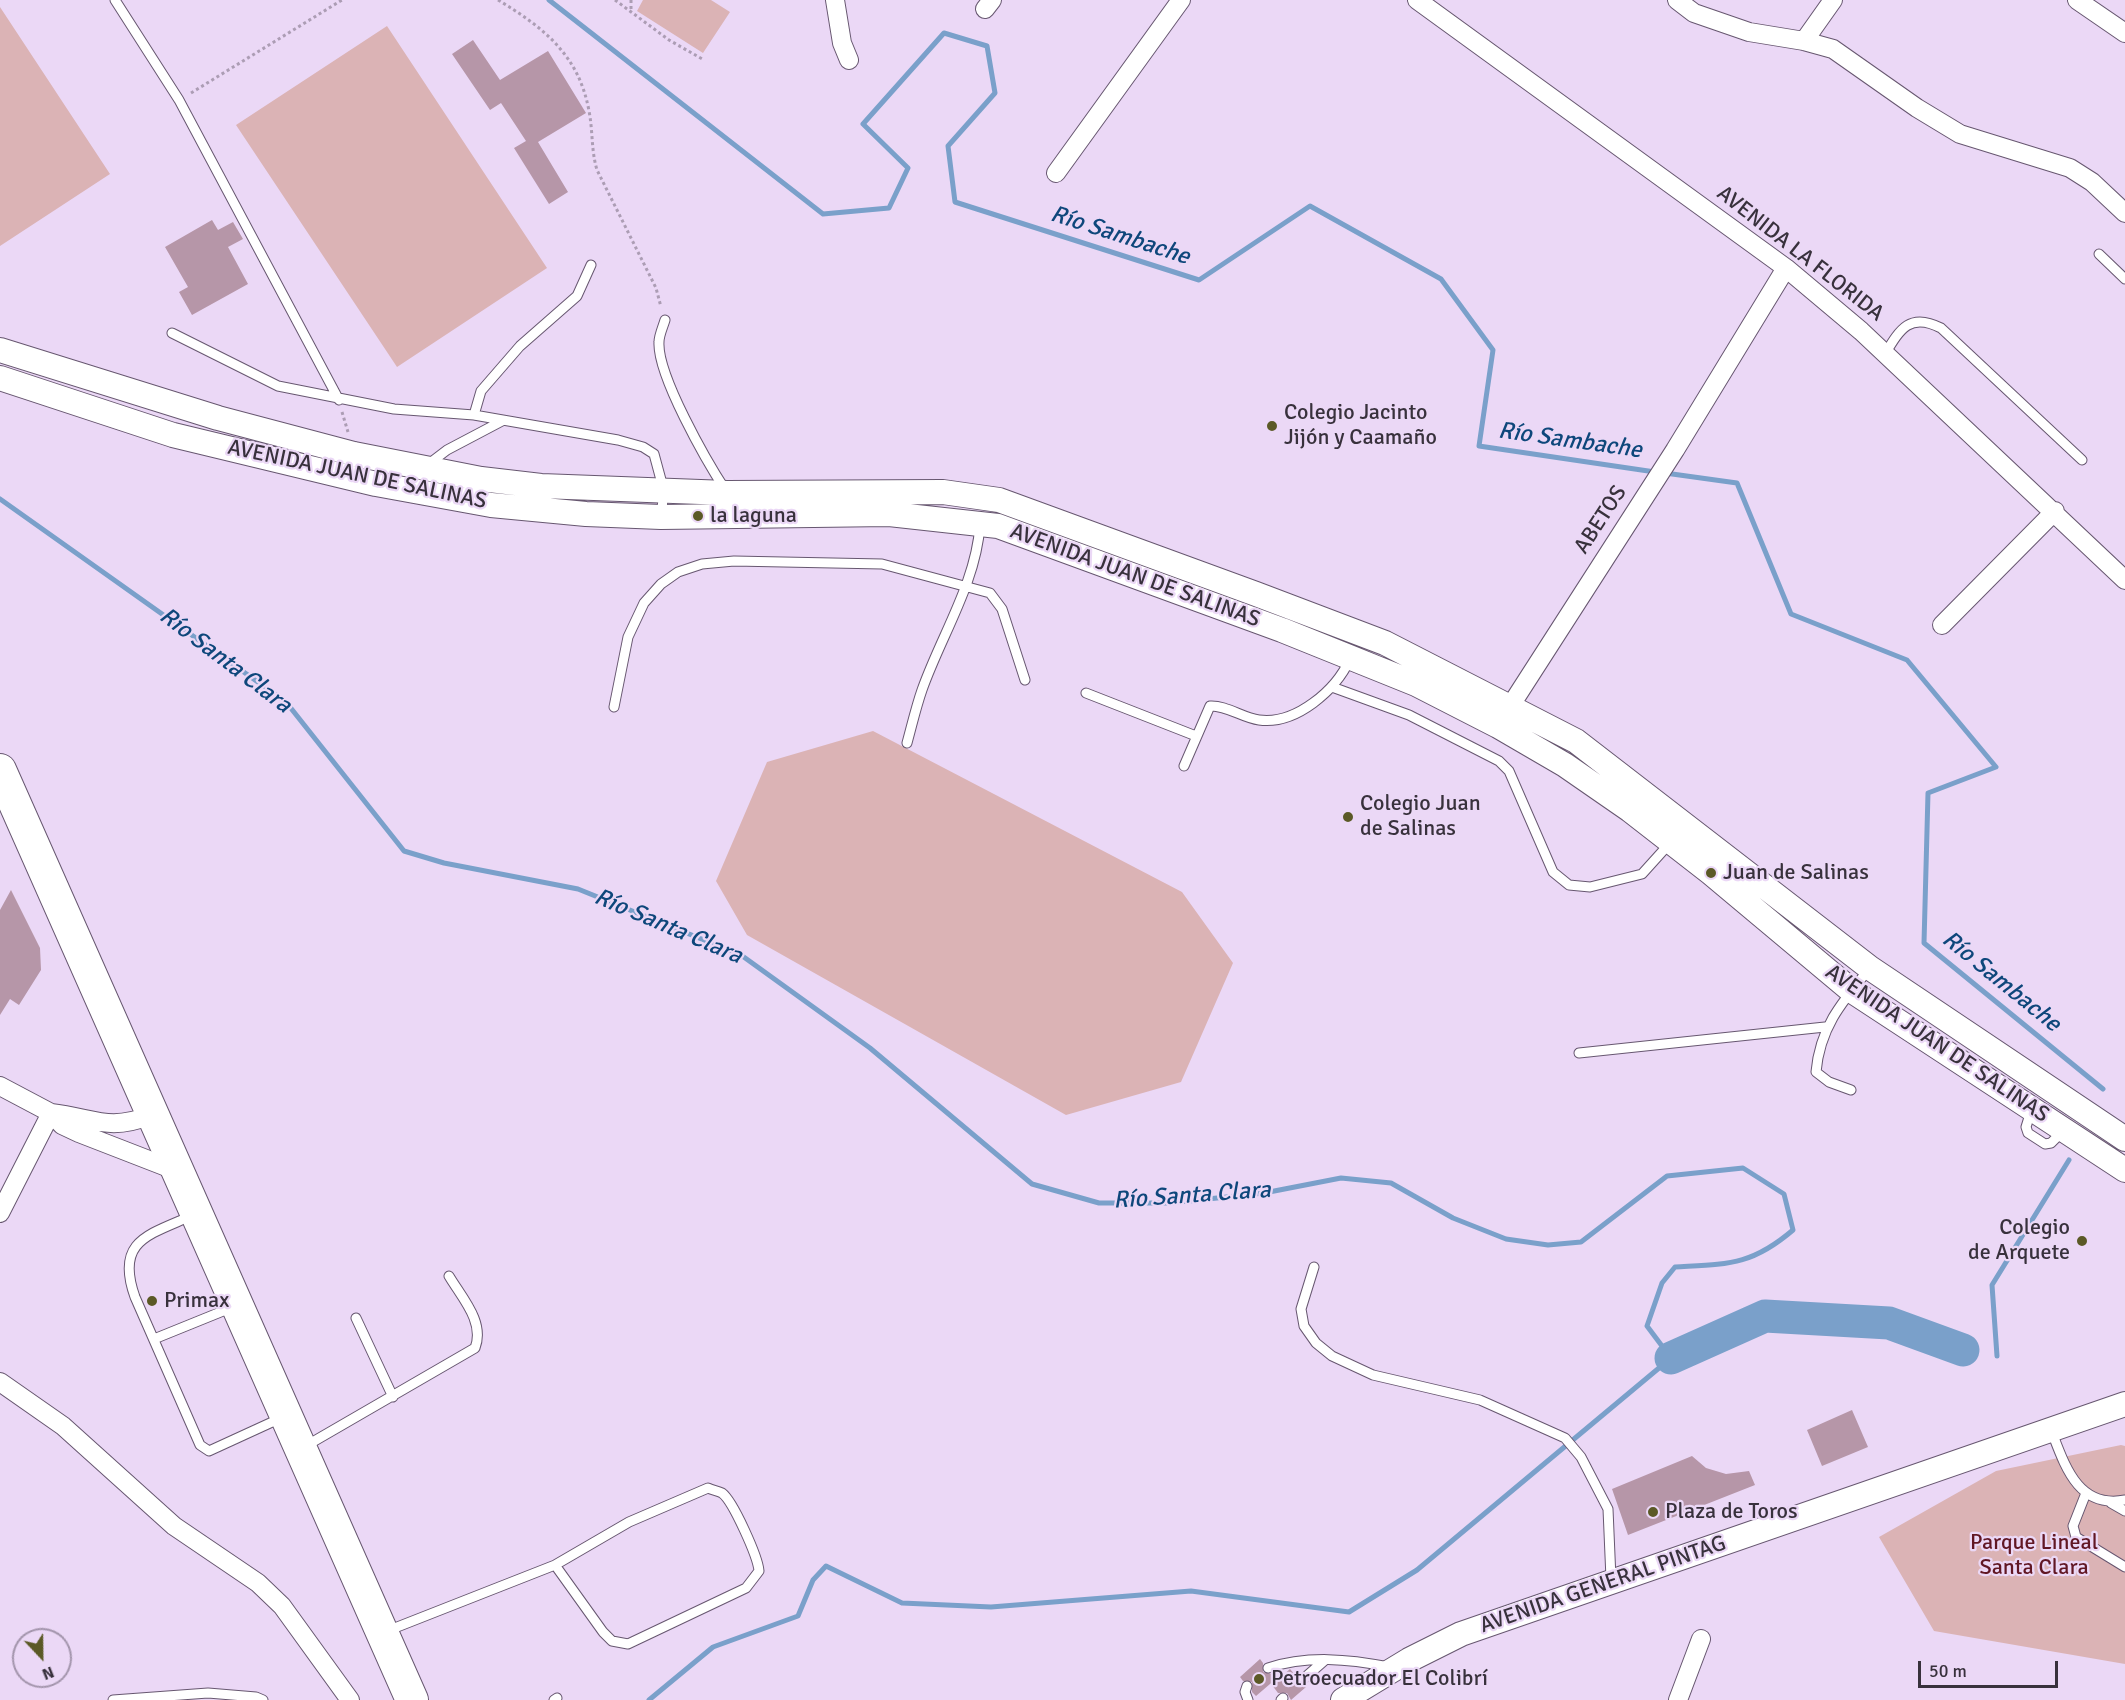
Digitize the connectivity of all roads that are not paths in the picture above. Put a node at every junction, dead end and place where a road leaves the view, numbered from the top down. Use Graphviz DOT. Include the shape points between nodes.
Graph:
graph roads {
  1 [pos="115,0"];
  2 [pos="835,0"];
  3 [pos="1180,0"];
  4 [pos="1417,0"];
  5 [pos="1677,0"];
  6 [pos="1832,0"];
  7 [pos="2077,0"];
  8 [pos="2122,24"];
  9 [pos="1804,41"];
  10 [pos="849,60"];
  11 [pos="1056,173"];
  12 [pos="2125,213"];
  13 [pos="2099,254"];
  14 [pos="591,265"];
  15 [pos="1786,268"];
  16 [pos="2125,279"];
  17 [pos="665,320"];
  18 [pos="172,333"];
  19 [pos="0,350"];
  20 [pos="1885,354"];
  21 [pos="0,378"];
  22 [pos="339,400"];
  23 [pos="474,415"];
  24 [pos="502,421"];
  25 [pos="2082,460"];
  26 [pos="424,468"];
  27 [pos="664,491"];
  28 [pos="727,493"];
  29 [pos="2055,511"];
  30 [pos="661,517"];
  31 [pos="980,523"];
  32 [pos="2125,580"];
  33 [pos="964,588"];
  34 [pos="1941,625"];
  35 [pos="1360,634"];
  36 [pos="1351,657"];
  37 [pos="1025,680"];
  38 [pos="1332,687"];
  39 [pos="1086,693"];
  40 [pos="1510,705"];
  41 [pos="614,707"];
  42 [pos="1196,736"];
  43 [pos="907,743"];
  44 [pos="1184,766"];
  45 [pos="0,770"];
  46 [pos="1671,842"];
  47 [pos="1870,968"];
  48 [pos="1852,991"];
  49 [pos="1826,1028"];
  50 [pos="1579,1053"];
  51 [pos="0,1086"];
  52 [pos="1851,1090"];
  53 [pos="51,1113"];
  54 [pos="152,1115"];
  55 [pos="2125,1139"];
  56 [pos="2125,1170"];
  57 [pos="177,1171"];
  58 [pos="0,1213"];
  59 [pos="196,1214"];
  60 [pos="1314,1267"];
  61 [pos="449,1276"];
  62 [pos="238,1305"];
  63 [pos="356,1318"];
  64 [pos="154,1339"];
  65 [pos="0,1382"];
  66 [pos="393,1397"];
  67 [pos="2120,1403"];
  68 [pos="285,1417"];
  69 [pos="2051,1430"];
  70 [pos="299,1449"];
  71 [pos="2086,1493"];
  72 [pos="2125,1500"];
  73 [pos="2111,1503"];
  74 [pos="2125,1511"];
  75 [pos="555,1564"];
  76 [pos="2125,1567"];
  77 [pos="1611,1582"];
  78 [pos="382,1633"];
  79 [pos="1701,1639"];
  80 [pos="1325,1660"];
  81 [pos="1268,1668"];
  82 [pos="1395,1668"];
  83 [pos="1301,1681"];
  84 [pos="1247,1686"];
  85 [pos="113,1700"];
  86 [pos="263,1700"];
  87 [pos="350,1700"];
  88 [pos="412,1700"];
  89 [pos="1248,1700"];
  90 [pos="1343,1700"];
  91 [pos="1678,1700"];
  1 -- 22 [label="lane" via="179,100"];
  2 -- 10 [label="street"];
  3 -- 11 [label="street"];
  4 -- 15 [label="street, AVENIDA LA FLORIDA"];
  5 -- 9 [label="street" via="1694,13 1749,32"];
  6 -- 9 [label="street"];
  7 -- 8 [label="street"];
  9 -- 12 [label="street" via="1848,58 1960,134 2070,168 2092,182"];
  13 -- 16 [label="lane"];
  14 -- 23 [label="lane" via="577,296 520,346 481,391"];
  15 -- 20 [label="street, AVENIDA LA FLORIDA"];
  15 -- 40 [label="street, ABETOS" via="1675,450"];
  17 -- 28 [label="lane" via="659,342 662,367 704,457"];
  18 -- 22 [label="lane" via="278,386"];
  19 -- 26 [label="main road, AVENIDA JUAN DE SALINAS" via="218,418"];
  20 -- 25 [label="lane" via="1907,324 1923,321 1941,328"];
  20 -- 29 [label="street, AVENIDA LA FLORIDA"];
  21 -- 30 [label="main road, AVENIDA JUAN DE SALINAS" via="173,435 376,484 491,505"];
  22 -- 23 [label="lane"];
  23 -- 24 [label="lane"];
  24 -- 26 [label="lane" via="447,450"];
  24 -- 27 [label="lane" via="643,447 654,454"];
  26 -- 27 [label="main road, AVENIDA JUAN DE SALINAS" via="541,486"];
  27 -- 28 [label="main road, AVENIDA JUAN DE SALINAS"];
  27 -- 30 [label="lane"];
  28 -- 35 [label="main road, AVENIDA JUAN DE SALINAS" via="943,492 999,500"];
  29 -- 32 [label="street, AVENIDA LA FLORIDA"];
  29 -- 34 [label="street"];
  30 -- 31 [label="main road, AVENIDA JUAN DE SALINAS" via="889,514"];
  31 -- 33 [label="lane" via="979,543"];
  31 -- 36 [label="main road, AVENIDA JUAN DE SALINAS" via="998,526"];
  33 -- 37 [label="lane" via="990,593 1002,609"];
  33 -- 41 [label="lane" via="882,564 734,561 702,564 678,572 644,603 628,637"];
  33 -- 43 [label="lane" via="922,690"];
  35 -- 36 [label="main road"];
  35 -- 40 [label="main road, AVENIDA JUAN DE SALINAS"];
  36 -- 38 [label="lane"];
  36 -- 46 [label="main road, AVENIDA JUAN DE SALINAS" via="1416,684 1508,732 1599,787"];
  38 -- 42 [label="lane" via="1310,705 1265,720 1210,706"];
  38 -- 46 [label="lane" via="1409,715 1499,761 1509,771 1554,872 1569,885 1590,887 1642,874"];
  39 -- 42 [label="lane"];
  40 -- 47 [label="main road, AVENIDA JUAN DE SALINAS" via="1576,741"];
  42 -- 44 [label="lane"];
  45 -- 54 [label="highway"];
  46 -- 48 [label="main road, AVENIDA JUAN DE SALINAS"];
  47 -- 48 [label="lane"];
  47 -- 55 [label="main road, AVENIDA JUAN DE SALINAS"];
  48 -- 49 [label="lane"];
  48 -- 56 [label="main road, AVENIDA JUAN DE SALINAS"];
  49 -- 50 [label="lane"];
  49 -- 52 [label="lane" via="1816,1072"];
  51 -- 53 [label="street"];
  53 -- 54 [label="street" via="109,1126 130,1124"];
  53 -- 57 [label="street" via="62,1125 79,1133"];
  53 -- 58 [label="street"];
  54 -- 57 [label="highway"];
  57 -- 59 [label="highway"];
  59 -- 62 [label="highway"];
  59 -- 64 [label="lane" via="154,1231 134,1246 130,1254 129,1280"];
  60 -- 77 [label="lane" via="1301,1309 1304,1326 1332,1356 1373,1375 1480,1400 1565,1438 1581,1457 1608,1509"];
  61 -- 66 [label="lane" via="476,1321 480,1336 474,1348"];
  62 -- 64 [label="lane"];
  62 -- 68 [label="highway"];
  63 -- 66 [label="lane"];
  64 -- 68 [label="lane" via="205,1449"];
  65 -- 87 [label="street" via="63,1426 174,1526 258,1583 282,1606"];
  66 -- 70 [label="lane"];
  67 -- 69 [label="main road, AVENIDA GENERAL PINTAG"];
  68 -- 70 [label="highway"];
  69 -- 71 [label="lane" via="2062,1460"];
  69 -- 77 [label="main road, AVENIDA GENERAL PINTAG"];
  70 -- 78 [label="highway"];
  71 -- 73 [label="lane"];
  71 -- 76 [label="lane" via="2073,1526 2076,1537"];
  72 -- 73 [label="lane"];
  73 -- 74 [label="lane"];
  75 -- 75 [label="lane" via="603,1632 612,1641 628,1644 746,1588 759,1571 758,1559 723,1493 708,1488 629,1522"];
  75 -- 78 [label="lane"];
  77 -- 82 [label="main road, AVENIDA GENERAL PINTAG" via="1461,1634"];
  78 -- 88 [label="highway"];
  79 -- 91 [label="street"];
  80 -- 81 [label="lane" via="1288,1661"];
  80 -- 82 [label="lane" via="1352,1660"];
  80 -- 83 [label="lane"];
  82 -- 90 [label="main road, AVENIDA GENERAL PINTAG"];
  84 -- 89 [label="lane"];
  85 -- 86 [label="lane" via="208,1693"];
}
